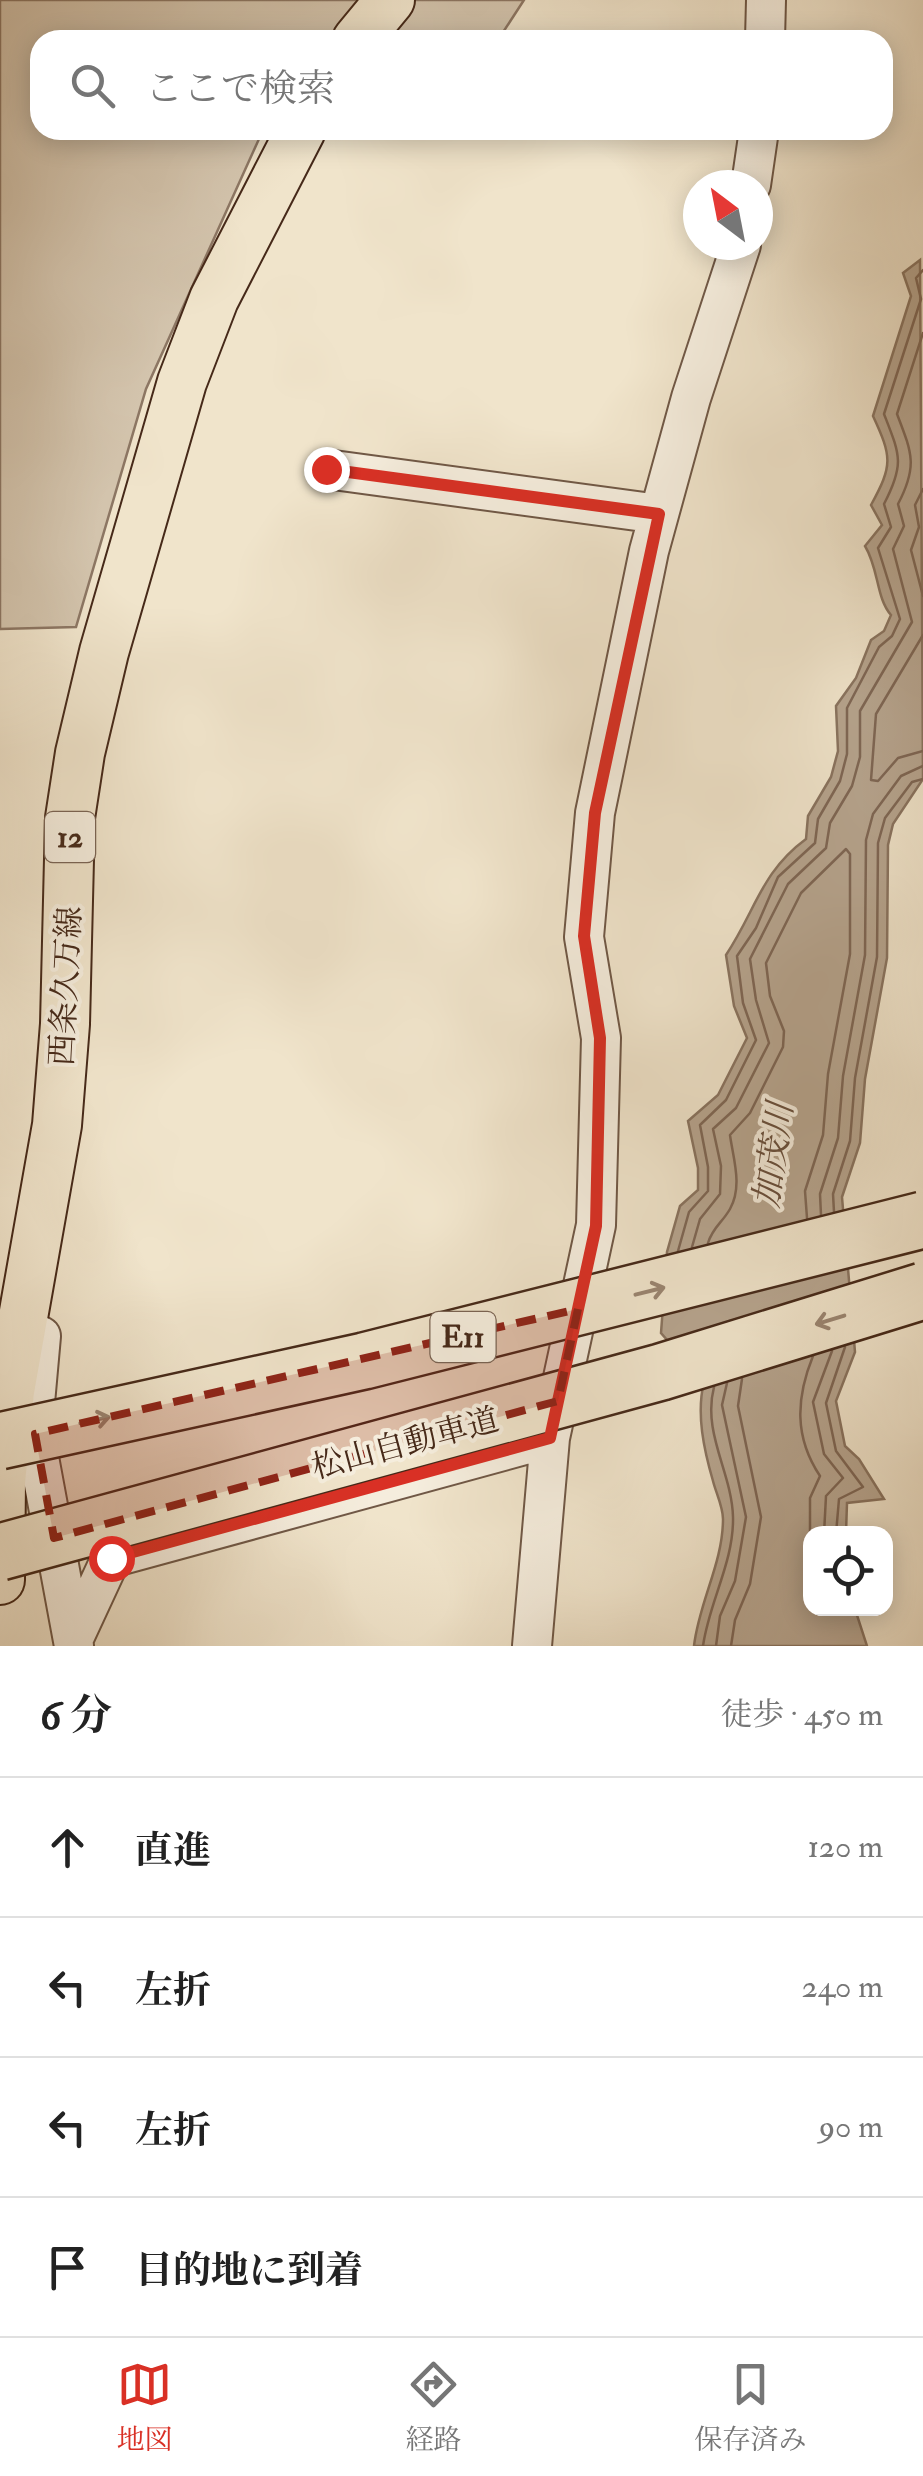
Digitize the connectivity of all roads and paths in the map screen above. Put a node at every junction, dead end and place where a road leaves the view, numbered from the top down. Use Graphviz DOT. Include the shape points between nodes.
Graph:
graph roads {
  1 [pos="390,0"];
  2 [pos="766,0"];
  3 [pos="365,30"];
  4 [pos="765,30"];
  5 [pos="296,140"];
  6 [pos="758,140"];
  7 [pos="753,170"];
  8 [pos="737,260"];
  9 [pos="326,469"];
  10 [pos="659,514"];
  11 [pos="57,1126"];
  12 [pos="923,1220"];
  13 [pos="923,1291"];
  14 [pos="550,1438"];
  15 [pos="0,1441"];
  16 [pos="0,1552"];
  17 [pos="0,1580"];
  18 [pos="74,1643"];
  19 [pos="532,1646"];
  1 -- 3 [label="main road"];
  2 -- 4 [label="street"];
  5 -- 11 [label="main road, 西条久万線 / 12" via="214,299 182,382 104,652 70,818"];
  6 -- 7 [label="street"];
  8 -- 10 [label="street"];
  9 -- 10 [label="street"];
  10 -- 14 [label="street" via="595,813 584,936 600,1038 596,1226"];
  11 -- 17 [label="main road, 西条久万線 / 12" via="10,1391"];
  11 -- 18 [label="street" via="69,1140 70,1155 33,1425"];
  15 -- 12 [label="highway, E11, one-way, bridge" via="383,1356"];
  13 -- 16 [label="highway, 松山自動車道, one-way, bridge" via="605,1388"];
  14 -- 18 [label="street" via="111,1558"];
  14 -- 19 [label="street"];
}
